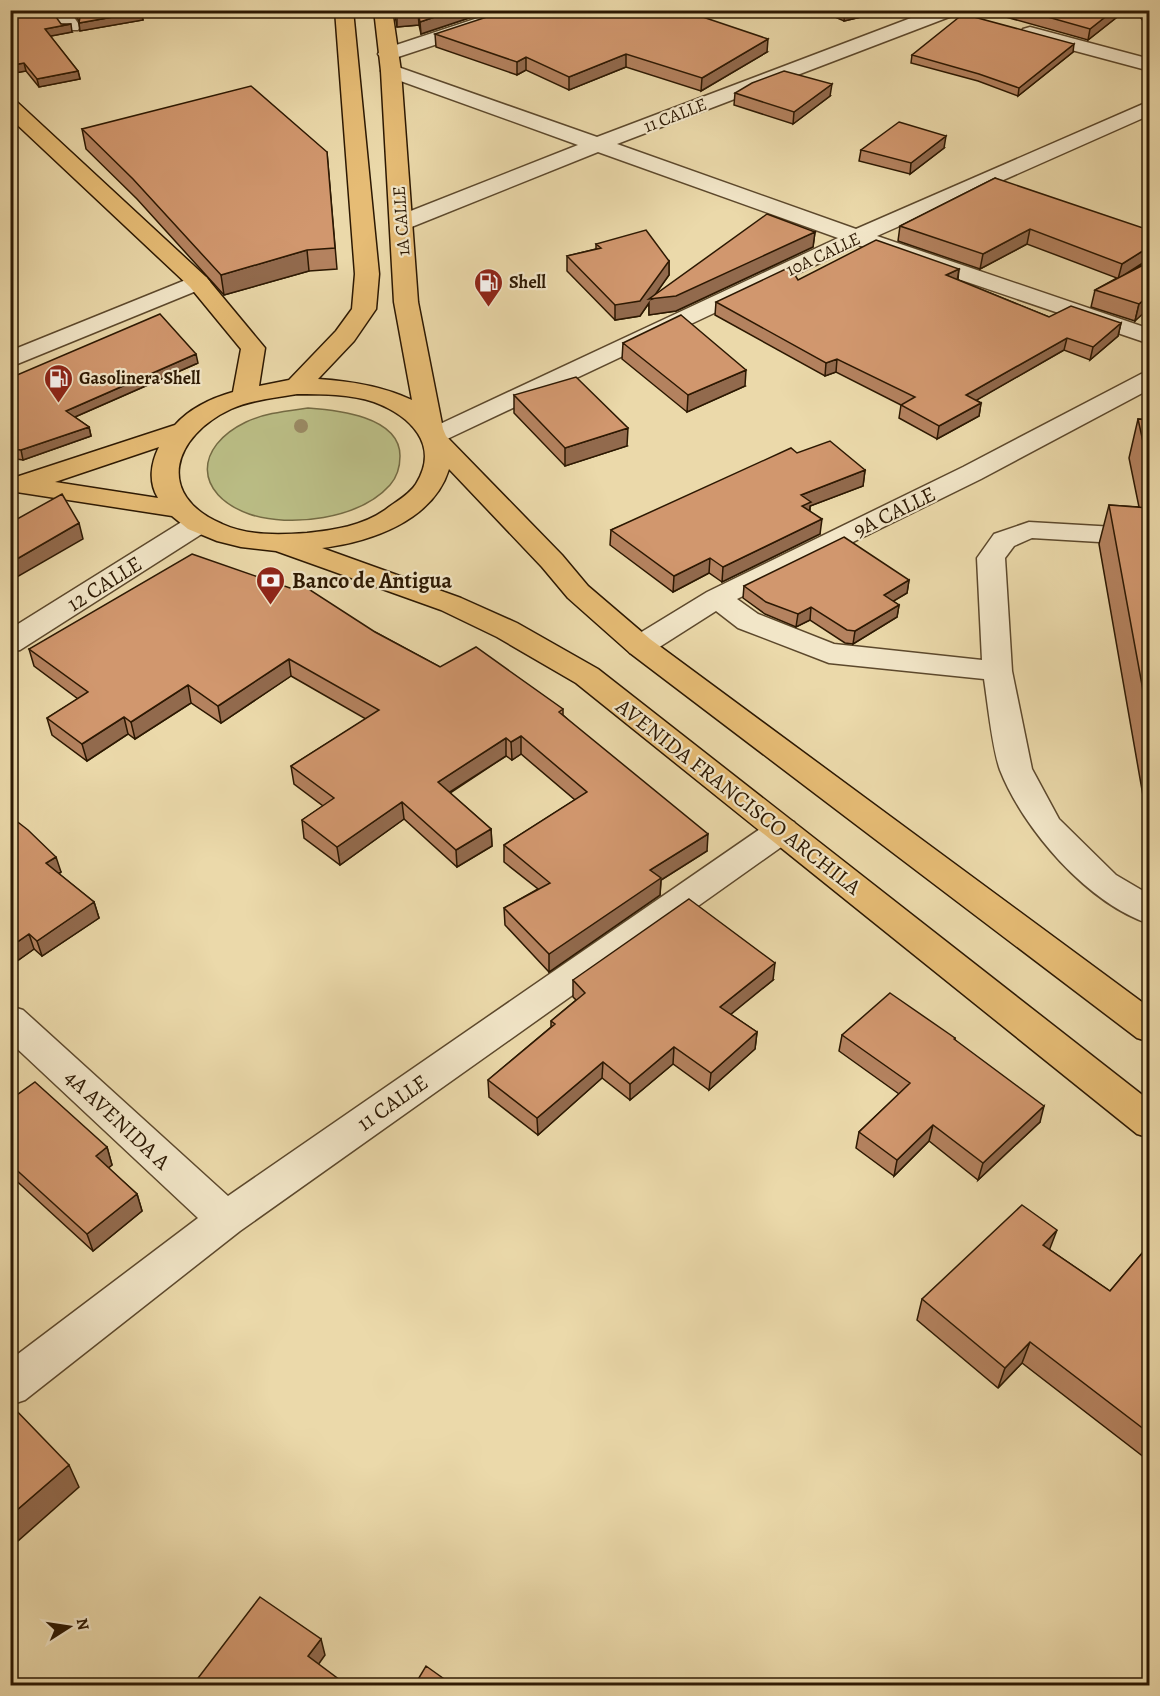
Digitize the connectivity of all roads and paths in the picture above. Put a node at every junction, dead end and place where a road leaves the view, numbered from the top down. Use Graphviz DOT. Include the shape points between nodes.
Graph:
graph roads {
  1 [pos="59,10"];
  2 [pos="344,10"];
  3 [pos="382,10"];
  4 [pos="522,10"];
  5 [pos="949,11"];
  6 [pos="972,17"];
  7 [pos="71,26"];
  8 [pos="1016,29"];
  9 [pos="389,63"];
  10 [pos="1149,65"];
  11 [pos="10,106"];
  12 [pos="1149,107"];
  13 [pos="599,144"];
  14 [pos="401,223"];
  15 [pos="857,237"];
  16 [pos="198,282"];
  17 [pos="1149,337"];
  18 [pos="10,360"];
  19 [pos="1149,379"];
  20 [pos="297,386"];
  21 [pos="245,396"];
  22 [pos="183,430"];
  23 [pos="433,436"];
  24 [pos="15,484"];
  25 [pos="189,516"];
  26 [pos="1149,537"];
  27 [pos="284,544"];
  28 [pos="717,598"];
  29 [pos="10,643"];
  30 [pos="640,646"];
  31 [pos="997,671"];
  32 [pos="782,830"];
  33 [pos="1149,911"];
  34 [pos="10,1020"];
  35 [pos="1149,1028"];
  36 [pos="1149,1123"];
  37 [pos="226,1219"];
  38 [pos="10,1386"];
  1 -- 7 [label="street"];
  2 -- 20 [label="main road, 1A CALLE" via="367,274 363,309 345,336"];
  3 -- 9 [label="main road, 1A CALLE"];
  4 -- 9 [label="street"];
  5 -- 6 [label="street"];
  5 -- 13 [label="street, 11 CALLE"];
  8 -- 10 [label="street"];
  9 -- 13 [label="street"];
  9 -- 14 [label="main road, 1A CALLE"];
  11 -- 16 [label="main road"];
  12 -- 15 [label="street, 10A CALLE"];
  13 -- 14 [label="street, 11 CALLE"];
  13 -- 15 [label="street"];
  14 -- 23 [label="main road, 1A CALLE" via="406,302"];
  15 -- 17 [label="street"];
  15 -- 23 [label="street, 10A CALLE"];
  16 -- 18 [label="street"];
  16 -- 21 [label="main road" via="253,348"];
  19 -- 28 [label="street, 9A CALLE" via="972,473"];
  20 -- 21 [label="main road"];
  20 -- 23 [label="main road" via="331,386 372,393 414,413"];
  21 -- 22 [label="main road" via="214,409"];
  22 -- 24 [label="main road"];
  22 -- 25 [label="main road" via="168,450 163,470 167,490"];
  23 -- 27 [label="main road, 1A CALLE" via="439,460 425,491 391,519 341,538"];
  23 -- 30 [label="main road" via="578,592"];
  24 -- 25 [label="main road"];
  25 -- 27 [label="main road" via="223,534"];
  25 -- 29 [label="street, 12 CALLE"];
  26 -- 31 [label="street" via="1029,530 1004,540 991,558"];
  27 -- 32 [label="main road, AVENIDA FRANCISCO ARCHILA" via="451,604 554,655 587,676"];
  28 -- 30 [label="street, 9A CALLE"];
  28 -- 31 [label="street" via="748,621 829,653"];
  30 -- 35 [label="main road"];
  31 -- 33 [label="street" via="1016,768 1047,827 1104,884"];
  32 -- 36 [label="main road, AVENIDA FRANCISCO ARCHILA"];
  32 -- 37 [label="street, 11 CALLE"];
  34 -- 37 [label="street, 4A AVENIDA A"];
  37 -- 38 [label="street, 11 CALLE"];
}
